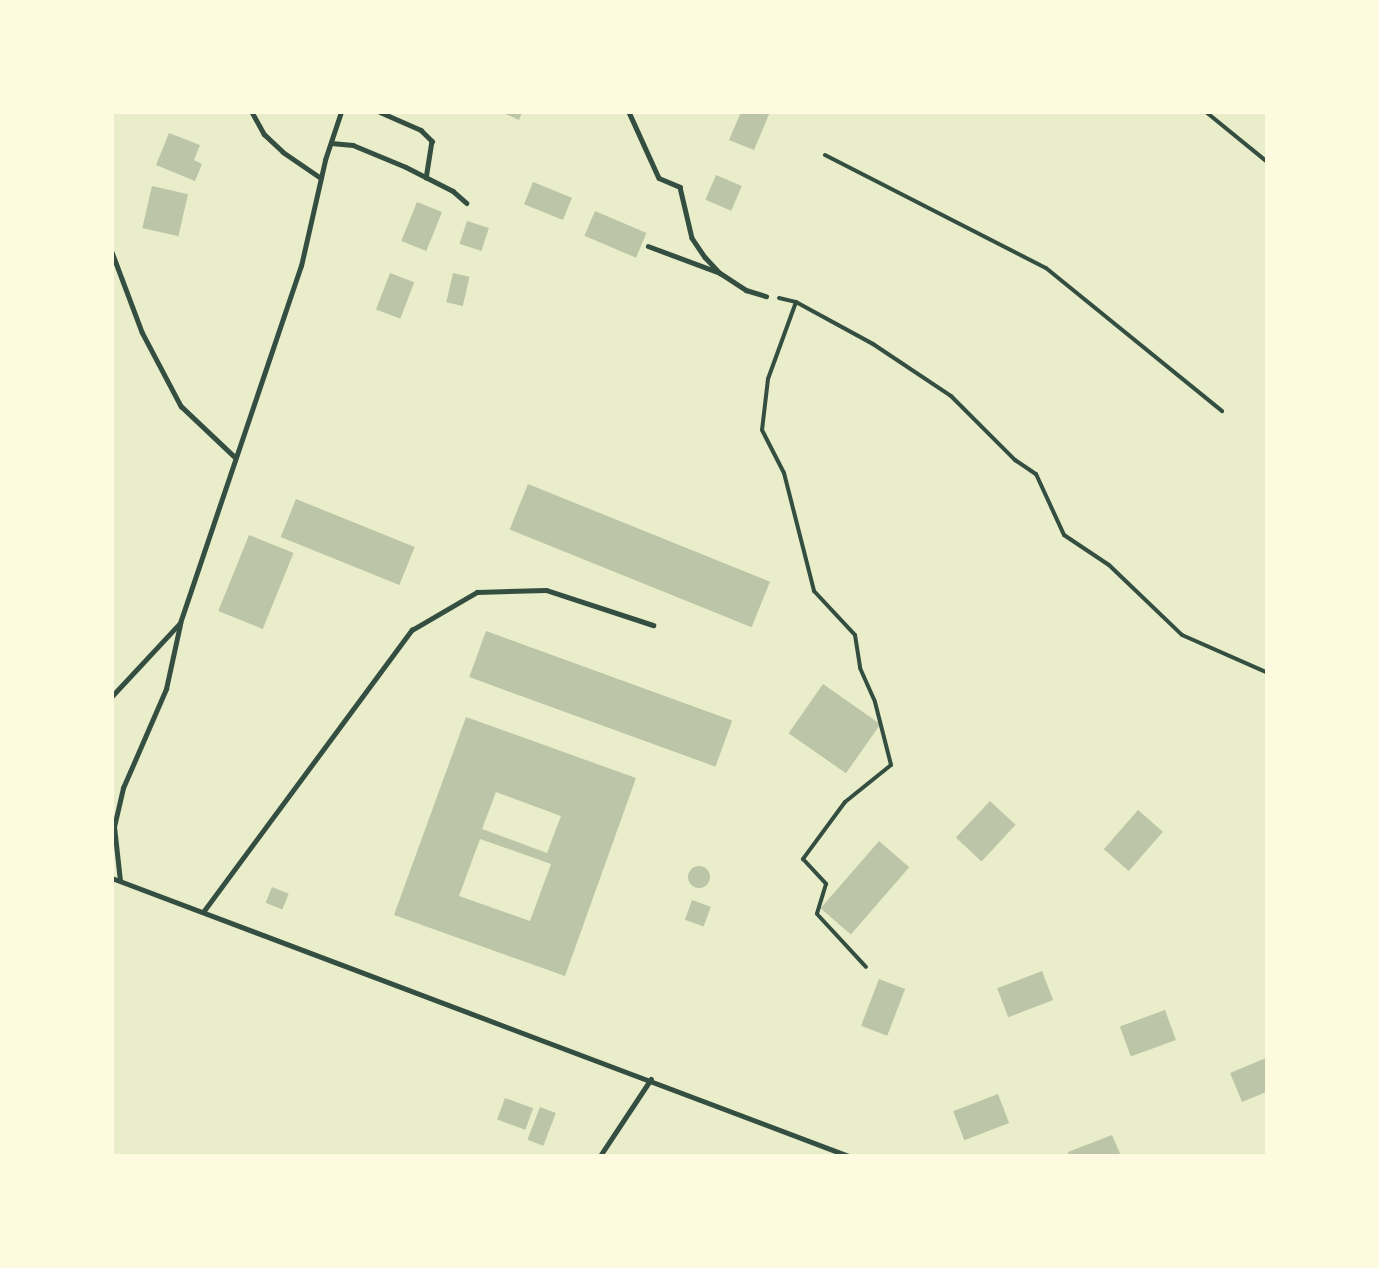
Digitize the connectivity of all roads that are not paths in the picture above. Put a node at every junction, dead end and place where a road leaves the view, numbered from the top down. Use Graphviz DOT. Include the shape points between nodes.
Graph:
graph roads {
  1 [pos="252,112"];
  2 [pos="341,112"];
  3 [pos="380,112"];
  4 [pos="629,112"];
  5 [pos="331,143"];
  6 [pos="321,177"];
  7 [pos="426,178"];
  8 [pos="467,203"];
  9 [pos="648,246"];
  10 [pos="112,252"];
  11 [pos="720,273"];
  12 [pos="766,296"];
  13 [pos="235,457"];
  14 [pos="180,623"];
  15 [pos="653,625"];
  16 [pos="112,696"];
  17 [pos="113,825"];
  18 [pos="112,879"];
  19 [pos="120,881"];
  20 [pos="203,912"];
  21 [pos="651,1079"];
  22 [pos="600,1155"];
  23 [pos="849,1155"];
  1 -- 6 [label="lane" via="264,134 283,152"];
  2 -- 5 [label="lane"];
  3 -- 7 [label="lane" via="422,130 432,141"];
  4 -- 11 [label="lane" via="658,178 680,187 692,238"];
  5 -- 6 [label="lane"];
  5 -- 7 [label="lane" via="353,145"];
  6 -- 13 [label="lane" via="301,266"];
  7 -- 8 [label="lane"];
  9 -- 11 [label="lane"];
  10 -- 13 [label="lane" via="142,332 181,406"];
  11 -- 12 [label="lane" via="746,290"];
  13 -- 14 [label="lane"];
  14 -- 16 [label="lane"];
  14 -- 17 [label="lane" via="166,689 123,788"];
  15 -- 20 [label="lane" via="546,591 477,592 412,630"];
  17 -- 19 [label="lane"];
  18 -- 19 [label="lane"];
  19 -- 20 [label="lane"];
  20 -- 21 [label="lane"];
  21 -- 22 [label="lane"];
  21 -- 23 [label="lane"];
}
